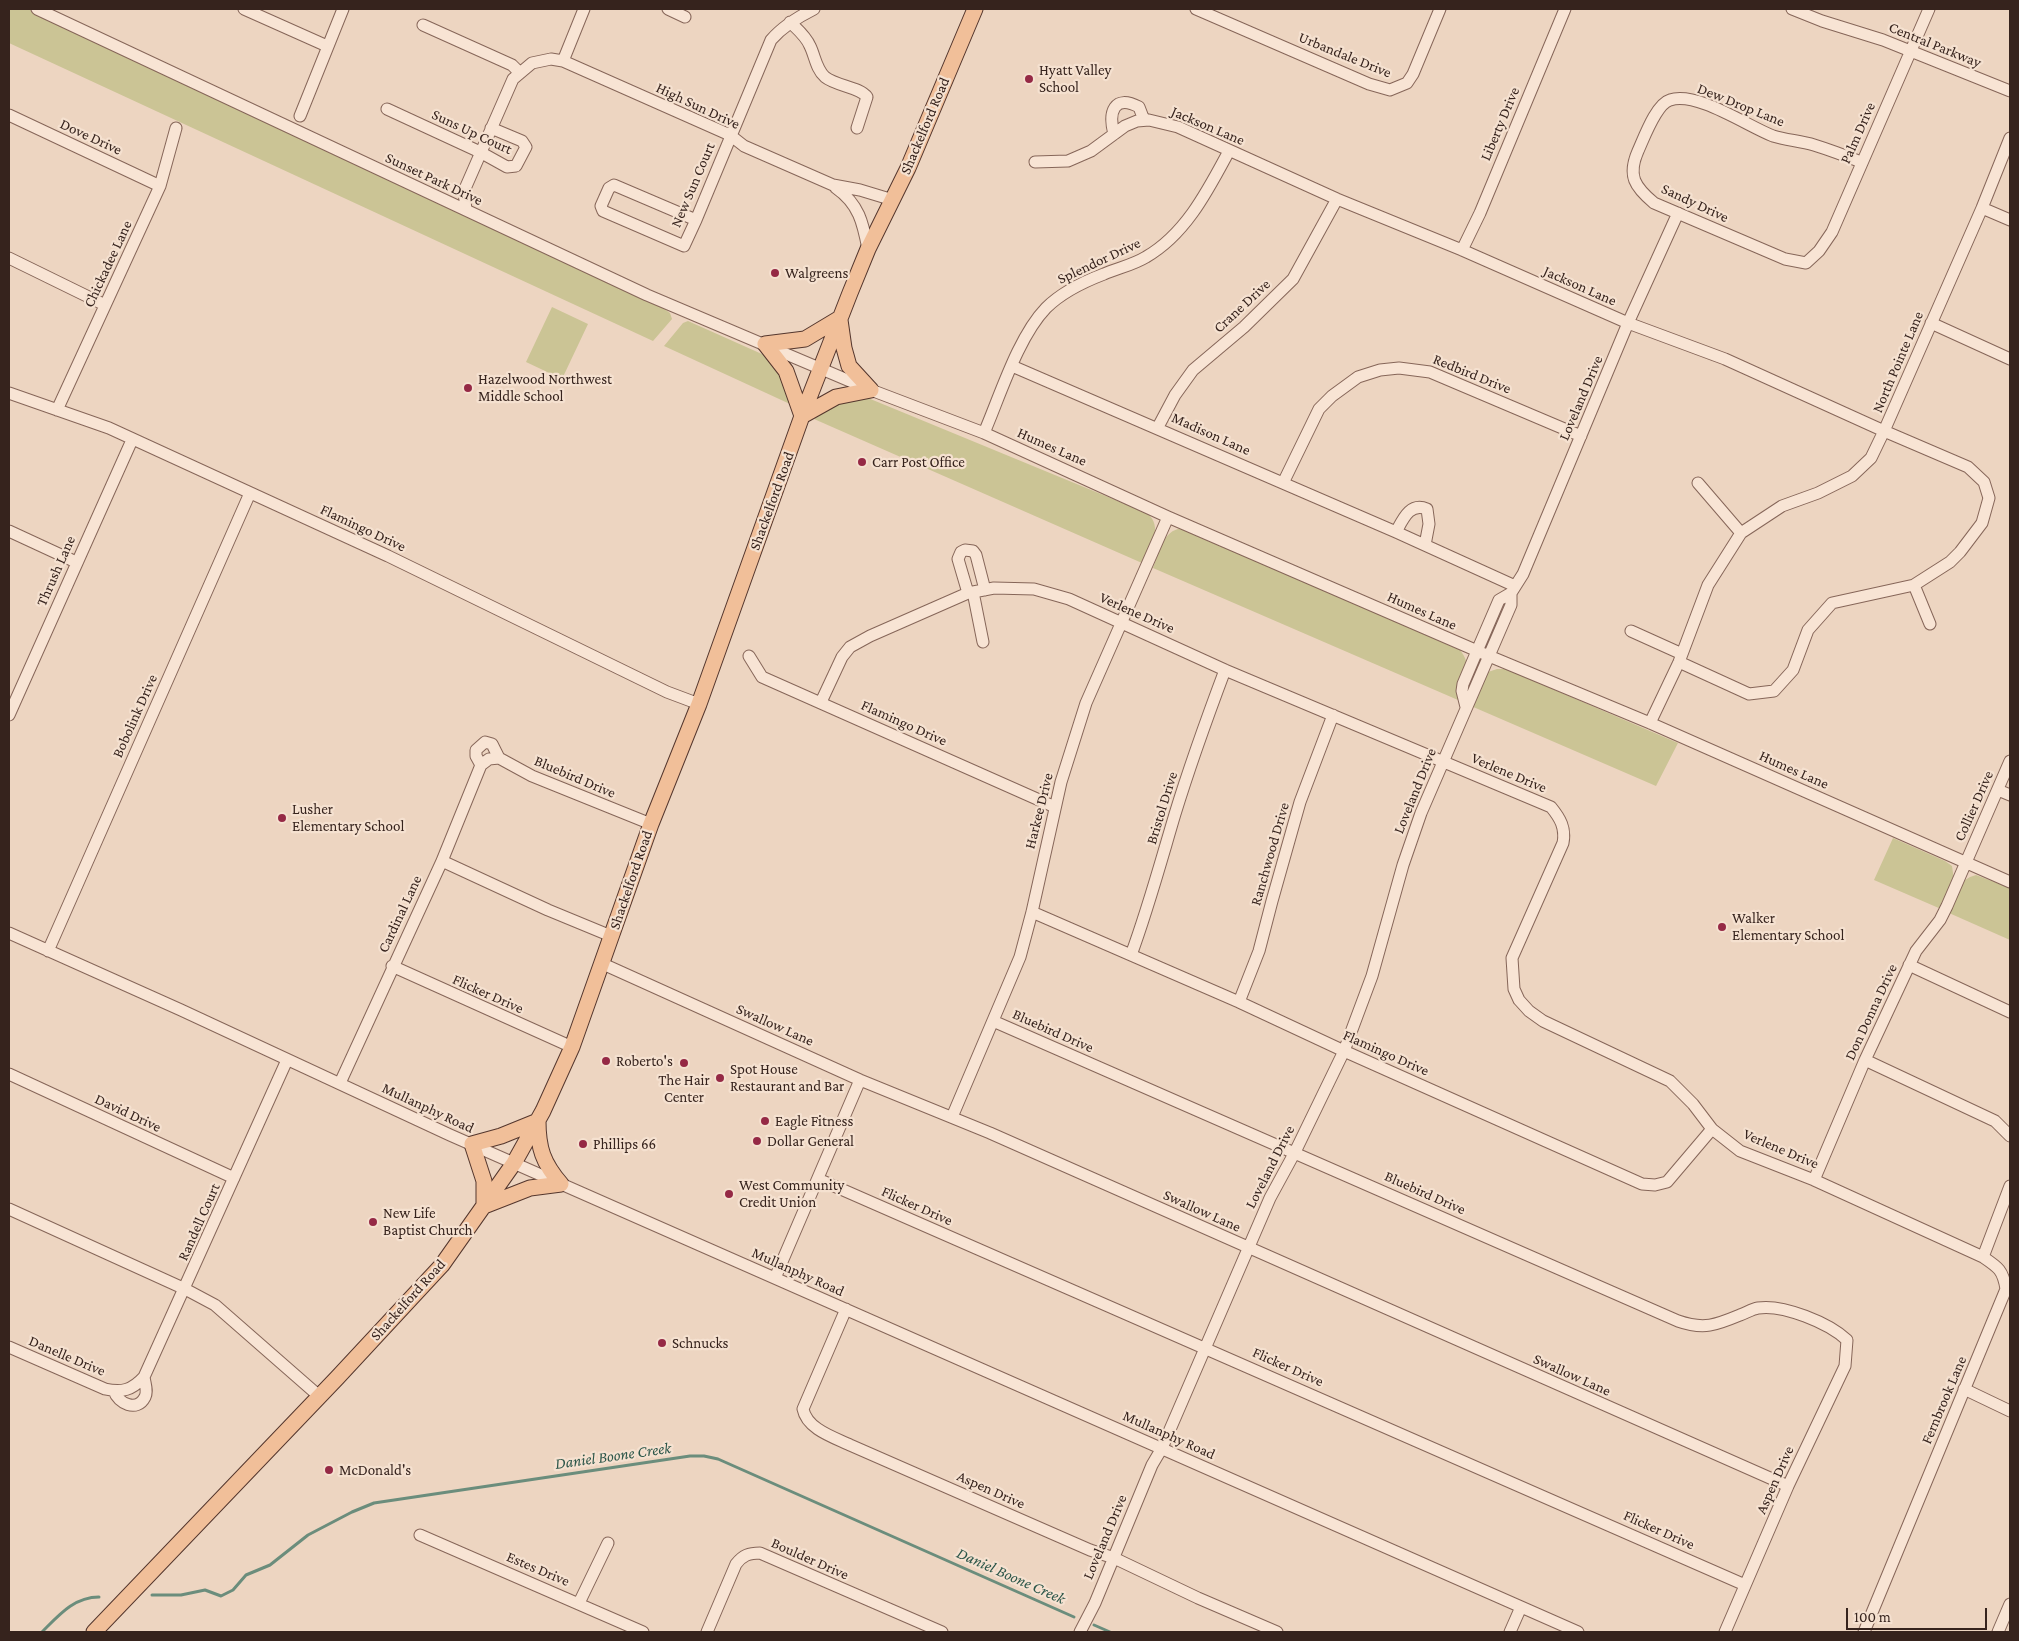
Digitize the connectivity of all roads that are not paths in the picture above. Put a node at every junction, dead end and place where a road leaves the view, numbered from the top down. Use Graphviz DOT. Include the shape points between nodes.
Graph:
graph roads {
  1 [pos="37,9"];
  2 [pos="244,9"];
  3 [pos="343,9"];
  4 [pos="584,9"];
  5 [pos="668,9"];
  6 [pos="814,9"];
  7 [pos="975,9"];
  8 [pos="1196,9"];
  9 [pos="1440,9"];
  10 [pos="1565,9"];
  11 [pos="1792,9"];
  12 [pos="1929,9"];
  13 [pos="685,16"];
  14 [pos="790,22"];
  15 [pos="423,25"];
  16 [pos="326,46"];
  17 [pos="1911,52"];
  18 [pos="564,61"];
  19 [pos="520,73"];
  20 [pos="2010,91"];
  21 [pos="1668,100"];
  22 [pos="387,109"];
  23 [pos="9,115"];
  24 [pos="300,116"];
  25 [pos="1144,120"];
  26 [pos="176,128"];
  27 [pos="491,128"];
  28 [pos="857,128"];
  29 [pos="1114,134"];
  30 [pos="730,135"];
  31 [pos="2010,138"];
  32 [pos="1228,151"];
  33 [pos="480,152"];
  34 [pos="1035,162"];
  35 [pos="1861,162"];
  36 [pos="833,185"];
  37 [pos="160,186"];
  38 [pos="1337,199"];
  39 [pos="893,200"];
  40 [pos="1982,208"];
  41 [pos="466,210"];
  42 [pos="1678,213"];
  43 [pos="696,220"];
  44 [pos="2010,220"];
  45 [pos="868,249"];
  46 [pos="1462,250"];
  47 [pos="9,258"];
  48 [pos="1806,263"];
  49 [pos="105,305"];
  50 [pos="840,318"];
  51 [pos="1628,323"];
  52 [pos="1931,323"];
  53 [pos="765,344"];
  54 [pos="2010,359"];
  55 [pos="1012,366"];
  56 [pos="821,368"];
  57 [pos="871,390"];
  58 [pos="9,393"];
  59 [pos="57,410"];
  60 [pos="802,416"];
  61 [pos="1158,427"];
  62 [pos="1884,431"];
  63 [pos="984,433"];
  64 [pos="1581,436"];
  65 [pos="132,440"];
  66 [pos="1698,482"];
  67 [pos="1283,483"];
  68 [pos="250,493"];
  69 [pos="1168,517"];
  70 [pos="9,531"];
  71 [pos="1396,532"];
  72 [pos="1741,533"];
  73 [pos="1425,544"];
  74 [pos="76,562"];
  75 [pos="1914,585"];
  76 [pos="985,590"];
  77 [pos="1513,590"];
  78 [pos="970,593"];
  79 [pos="1121,622"];
  80 [pos="1930,624"];
  81 [pos="1632,631"];
  82 [pos="984,642"];
  83 [pos="1476,651"];
  84 [pos="749,656"];
  85 [pos="1489,656"];
  86 [pos="1681,658"];
  87 [pos="1225,670"];
  88 [pos="821,702"];
  89 [pos="699,704"];
  90 [pos="1466,707"];
  91 [pos="9,715"];
  92 [pos="1333,715"];
  93 [pos="1650,723"];
  94 [pos="490,761"];
  95 [pos="1443,761"];
  96 [pos="2010,761"];
  97 [pos="1998,790"];
  98 [pos="2010,795"];
  99 [pos="1055,807"];
  100 [pos="651,824"];
  101 [pos="442,861"];
  102 [pos="1966,862"];
  103 [pos="2010,882"];
  104 [pos="1032,912"];
  105 [pos="9,933"];
  106 [pos="611,936"];
  107 [pos="48,951"];
  108 [pos="1132,956"];
  109 [pos="603,964"];
  110 [pos="1909,965"];
  111 [pos="392,966"];
  112 [pos="1239,1002"];
  113 [pos="2010,1012"];
  114 [pos="993,1021"];
  115 [pos="572,1047"];
  116 [pos="1344,1051"];
  117 [pos="287,1060"];
  118 [pos="1865,1060"];
  119 [pos="9,1074"];
  120 [pos="860,1080"];
  121 [pos="340,1083"];
  122 [pos="952,1117"];
  123 [pos="538,1121"];
  124 [pos="1712,1129"];
  125 [pos="2009,1133"];
  126 [pos="472,1144"];
  127 [pos="1296,1152"];
  128 [pos="514,1163"];
  129 [pos="234,1178"];
  130 [pos="818,1179"];
  131 [pos="1814,1180"];
  132 [pos="561,1184"];
  133 [pos="2010,1186"];
  134 [pos="484,1206"];
  135 [pos="9,1210"];
  136 [pos="1248,1248"];
  137 [pos="1983,1257"];
  138 [pos="775,1278"];
  139 [pos="185,1289"];
  140 [pos="846,1309"];
  141 [pos="1847,1340"];
  142 [pos="9,1347"];
  143 [pos="1205,1347"];
  144 [pos="144,1378"];
  145 [pos="1964,1389"];
  146 [pos="130,1390"];
  147 [pos="114,1391"];
  148 [pos="319,1396"];
  149 [pos="2010,1411"];
  150 [pos="1162,1448"];
  151 [pos="1788,1486"];
  152 [pos="420,1535"];
  153 [pos="608,1543"];
  154 [pos="1114,1558"];
  155 [pos="1745,1585"];
  156 [pos="580,1603"];
  157 [pos="2010,1604"];
  158 [pos="1521,1607"];
  159 [pos="94,1632"];
  160 [pos="643,1632"];
  161 [pos="707,1632"];
  162 [pos="942,1632"];
  163 [pos="1080,1632"];
  164 [pos="1276,1632"];
  165 [pos="1510,1632"];
  166 [pos="1578,1632"];
  167 [pos="1725,1632"];
  168 [pos="1864,1632"];
  169 [pos="1998,1632"];
  1 -- 41 [label="street, Sunset Park Drive"];
  2 -- 16 [label="street"];
  3 -- 16 [label="street"];
  4 -- 18 [label="street"];
  5 -- 13 [label="street"];
  6 -- 14 [label="street, New Sun Court"];
  7 -- 39 [label="main road, Shackelford Road"];
  8 -- 9 [label="street, Urbandale Drive" via="1390,90 1407,83 1413,74"];
  10 -- 46 [label="street, Liberty Drive"];
  11 -- 17 [label="street, Central Parkway"];
  12 -- 17 [label="street, Palm Drive"];
  14 -- 28 [label="street" via="804,36 825,77 864,92 867,97"];
  14 -- 30 [label="street, New Sun Court" via="771,40"];
  15 -- 19 [label="street" via="512,65"];
  16 -- 24 [label="street"];
  17 -- 20 [label="street, Central Parkway"];
  17 -- 35 [label="street, Palm Drive"];
  18 -- 19 [label="street, High Sun Drive" via="552,59 532,63"];
  18 -- 30 [label="street, High Sun Drive"];
  19 -- 27 [label="street, High Sun Drive" via="514,79"];
  21 -- 35 [label="street, Dew Drop Lane" via="1682,97 1773,136 1814,145"];
  21 -- 42 [label="street, Sandy Drive" via="1645,134 1632,177 1641,192 1654,203"];
  22 -- 33 [label="street, Suns Up Court"];
  23 -- 37 [label="street, Dove Drive"];
  25 -- 29 [label="street" via="1125,126"];
  25 -- 29 [label="street" via="1139,107 1121,102 1116,105 1112,116"];
  25 -- 32 [label="street, Jackson Lane" via="1178,126"];
  26 -- 37 [label="street, Chickadee Lane"];
  27 -- 33 [label="street, High Sun Drive"];
  27 -- 33 [label="street, Suns Up Court" via="522,141 526,147 516,166 507,167"];
  29 -- 34 [label="street" via="1091,151 1068,161"];
  30 -- 36 [label="street, High Sun Drive" via="744,146"];
  30 -- 43 [label="street, New Sun Court"];
  31 -- 40 [label="street, North Pointe Lane"];
  32 -- 38 [label="street, Jackson Lane"];
  32 -- 55 [label="street, Splendor Drive" via="1180,230 1147,257 1061,294 1031,326"];
  33 -- 41 [label="street, High Sun Drive" via="464,191"];
  35 -- 48 [label="street, Palm Drive" via="1832,232 1819,252"];
  36 -- 39 [label="street, High Sun Drive"];
  36 -- 45 [label="street" via="858,211"];
  37 -- 49 [label="street, Chickadee Lane"];
  38 -- 46 [label="street, Jackson Lane"];
  38 -- 61 [label="street, Crane Drive" via="1293,279 1244,327 1193,370"];
  39 -- 45 [label="main road, Shackelford Road"];
  40 -- 44 [label="street"];
  40 -- 52 [label="street, North Pointe Lane"];
  41 -- 53 [label="street, Sunset Park Drive" via="647,295"];
  42 -- 48 [label="street, Sandy Drive" via="1785,259"];
  42 -- 51 [label="street, Loveland Drive"];
  43 -- 43 [label="street, New Sun Court" via="684,246 603,211 601,206 609,188 614,185"];
  45 -- 50 [label="main road, Shackelford Road"];
  46 -- 51 [label="street, Jackson Lane"];
  47 -- 49 [label="street"];
  49 -- 59 [label="street, Chickadee Lane"];
  50 -- 53 [label="main road" via="805,338"];
  50 -- 56 [label="main road, Shackelford Road"];
  50 -- 57 [label="main road" via="850,366"];
  51 -- 62 [label="street, Jackson Lane" via="1725,359"];
  51 -- 64 [label="street, Loveland Drive"];
  52 -- 54 [label="street"];
  52 -- 62 [label="street, North Pointe Lane"];
  53 -- 56 [label="street, Sunset Park Drive"];
  53 -- 60 [label="main road" via="786,371"];
  55 -- 61 [label="street, Madison Lane"];
  55 -- 63 [label="street, Splendor Drive"];
  56 -- 57 [label="street, Humes Lane"];
  56 -- 60 [label="main road, Shackelford Road"];
  57 -- 60 [label="main road" via="836,397"];
  57 -- 63 [label="street, Humes Lane"];
  58 -- 59 [label="street, Flamingo Drive"];
  59 -- 65 [label="street, Flamingo Drive" via="109,428"];
  60 -- 89 [label="main road, Shackelford Road"];
  61 -- 67 [label="street, Madison Lane"];
  62 -- 72 [label="street, North Pointe Lane" via="1870,458 1852,476 1782,506"];
  62 -- 75 [label="street, Jackson Lane" via="1968,467 1984,482 1989,498 1982,523 1960,552"];
  63 -- 69 [label="street, Humes Lane"];
  64 -- 67 [label="street, Redbird Drive" via="1430,372 1399,368 1380,370 1358,377 1319,409"];
  64 -- 77 [label="street, Loveland Drive" via="1523,574"];
  65 -- 68 [label="street, Flamingo Drive"];
  65 -- 74 [label="street, Thrush Lane"];
  66 -- 72 [label="street"];
  67 -- 71 [label="street, Madison Lane"];
  68 -- 89 [label="street, Flamingo Drive"];
  68 -- 107 [label="street, Bobolink Drive"];
  69 -- 79 [label="street, Harkee Drive"];
  69 -- 83 [label="street, Humes Lane"];
  70 -- 74 [label="street"];
  71 -- 73 [label="street, Madison Lane"];
  71 -- 73 [label="street" via="1414,507 1426,509 1429,524"];
  72 -- 86 [label="street, North Pointe Lane" via="1708,585"];
  73 -- 77 [label="street, Madison Lane"];
  74 -- 91 [label="street, Thrush Lane"];
  75 -- 80 [label="street"];
  75 -- 86 [label="street" via="1832,604 1808,630 1793,670 1774,691 1749,694"];
  76 -- 78 [label="street, Verlene Drive"];
  76 -- 78 [label="street" via="976,555 965,550 958,559"];
  76 -- 79 [label="street, Verlene Drive" via="1016,587 1049,592"];
  77 -- 83 [label="street, Loveland Drive" via="1499,600"];
  77 -- 85 [label="street, Loveland Drive" via="1511,605"];
  78 -- 82 [label="street"];
  78 -- 88 [label="street, Verlene Drive" via="850,647"];
  79 -- 87 [label="street, Verlene Drive"];
  79 -- 99 [label="street, Harkee Drive" via="1074,737"];
  81 -- 86 [label="street"];
  83 -- 85 [label="street, Humes Lane"];
  83 -- 90 [label="street, Loveland Drive" via="1463,684"];
  84 -- 88 [label="street, Flamingo Drive" via="762,677"];
  85 -- 90 [label="street, Loveland Drive"];
  85 -- 93 [label="street, Humes Lane"];
  86 -- 93 [label="street, North Pointe Lane"];
  87 -- 92 [label="street, Verlene Drive"];
  87 -- 108 [label="street, Bristol Drive" via="1199,741"];
  88 -- 99 [label="street, Flamingo Drive"];
  89 -- 100 [label="main road, Shackelford Road"];
  90 -- 95 [label="street, Loveland Drive"];
  92 -- 95 [label="street, Verlene Drive"];
  92 -- 112 [label="street, Ranchwood Drive" via="1300,802 1259,951"];
  93 -- 102 [label="street, Humes Lane"];
  94 -- 100 [label="street, Bluebird Drive"];
  94 -- 101 [label="street, Cardinal Lane"];
  95 -- 116 [label="street, Loveland Drive" via="1403,864 1372,976"];
  95 -- 124 [label="street, Verlene Drive" via="1551,807 1561,820 1564,843 1512,958 1514,989 1520,1000 1543,1021 1670,1081"];
  96 -- 97 [label="street, Collier Drive"];
  97 -- 98 [label="street"];
  97 -- 102 [label="street, Collier Drive"];
  99 -- 104 [label="street, Harkee Drive"];
  100 -- 106 [label="main road, Shackelford Road"];
  101 -- 106 [label="street"];
  101 -- 111 [label="street, Cardinal Lane"];
  102 -- 103 [label="street, Humes Lane"];
  102 -- 110 [label="street, Don Donna Drive" via="1940,920"];
  104 -- 108 [label="street, Flamingo Drive"];
  104 -- 114 [label="street, Harkee Drive" via="1020,957"];
  105 -- 107 [label="street, Mullanphy Road"];
  106 -- 109 [label="main road, Shackelford Road"];
  107 -- 117 [label="street, Mullanphy Road"];
  108 -- 112 [label="street, Flamingo Drive"];
  109 -- 115 [label="main road, Shackelford Road"];
  109 -- 120 [label="street, Swallow Lane"];
  110 -- 113 [label="street"];
  110 -- 118 [label="street, Don Donna Drive"];
  111 -- 115 [label="street, Flicker Drive"];
  111 -- 121 [label="street, Cardinal Lane"];
  112 -- 116 [label="street, Flamingo Drive"];
  114 -- 122 [label="street, Harkee Drive"];
  114 -- 127 [label="street, Bluebird Drive"];
  115 -- 123 [label="main road, Shackelford Road"];
  116 -- 124 [label="street, Flamingo Drive" via="1642,1184 1666,1182"];
  116 -- 127 [label="street, Loveland Drive"];
  117 -- 121 [label="street, Mullanphy Road"];
  117 -- 129 [label="street, Randell Court"];
  118 -- 125 [label="street" via="1995,1121"];
  118 -- 131 [label="street, Don Donna Drive"];
  119 -- 129 [label="street, David Drive"];
  120 -- 122 [label="street, Swallow Lane"];
  120 -- 130 [label="street"];
  121 -- 126 [label="street, Mullanphy Road"];
  122 -- 136 [label="street, Swallow Lane"];
  123 -- 126 [label="main road"];
  123 -- 128 [label="main road, Shackelford Road"];
  123 -- 132 [label="main road" via="542,1157"];
  124 -- 131 [label="street, Verlene Drive" via="1740,1150"];
  126 -- 128 [label="street, Mullanphy Road"];
  126 -- 134 [label="main road" via="484,1182"];
  127 -- 136 [label="street, Loveland Drive" via="1270,1198"];
  127 -- 141 [label="street, Bluebird Drive" via="1690,1325 1718,1324 1757,1308 1782,1309 1825,1325"];
  128 -- 132 [label="street, Mullanphy Road"];
  128 -- 134 [label="main road, Shackelford Road"];
  129 -- 139 [label="street, Randell Court"];
  130 -- 138 [label="street"];
  130 -- 143 [label="street, Flicker Drive"];
  131 -- 137 [label="street, Verlene Drive"];
  132 -- 134 [label="main road" via="530,1188"];
  132 -- 138 [label="street, Mullanphy Road"];
  133 -- 137 [label="street"];
  134 -- 148 [label="main road, Shackelford Road" via="442,1265"];
  135 -- 139 [label="street"];
  136 -- 143 [label="street, Loveland Drive"];
  136 -- 151 [label="street, Swallow Lane"];
  137 -- 145 [label="street, Fernbrook Lane" via="1999,1268 2006,1289"];
  138 -- 140 [label="street, Mullanphy Road"];
  139 -- 144 [label="street, Randell Court"];
  139 -- 148 [label="street" via="215,1305"];
  140 -- 150 [label="street, Mullanphy Road"];
  140 -- 154 [label="street, Aspen Drive" via="803,1409 805,1418 812,1425 858,1448"];
  141 -- 151 [label="street, Aspen Drive" via="1845,1366"];
  142 -- 147 [label="street, Danelle Drive"];
  143 -- 150 [label="street, Loveland Drive"];
  143 -- 155 [label="street, Flicker Drive"];
  144 -- 146 [label="street, Randell Court"];
  144 -- 147 [label="street, Danelle Drive" via="146,1395 136,1404 122,1403"];
  145 -- 149 [label="street"];
  145 -- 168 [label="street, Fernbrook Lane"];
  146 -- 147 [label="street, Danelle Drive"];
  148 -- 159 [label="main road, Shackelford Road"];
  150 -- 154 [label="street, Loveland Drive"];
  150 -- 158 [label="street, Mullanphy Road"];
  151 -- 155 [label="street, Aspen Drive"];
  152 -- 156 [label="street, Estes Drive"];
  153 -- 156 [label="street"];
  154 -- 163 [label="street, Loveland Drive"];
  154 -- 164 [label="street, Aspen Drive"];
  155 -- 167 [label="street, Aspen Drive"];
  156 -- 160 [label="street, Estes Drive"];
  157 -- 169 [label="street"];
  158 -- 165 [label="street"];
  158 -- 166 [label="street, Mullanphy Road"];
  161 -- 162 [label="street, Boulder Drive" via="736,1564 742,1556 760,1553"];
}
